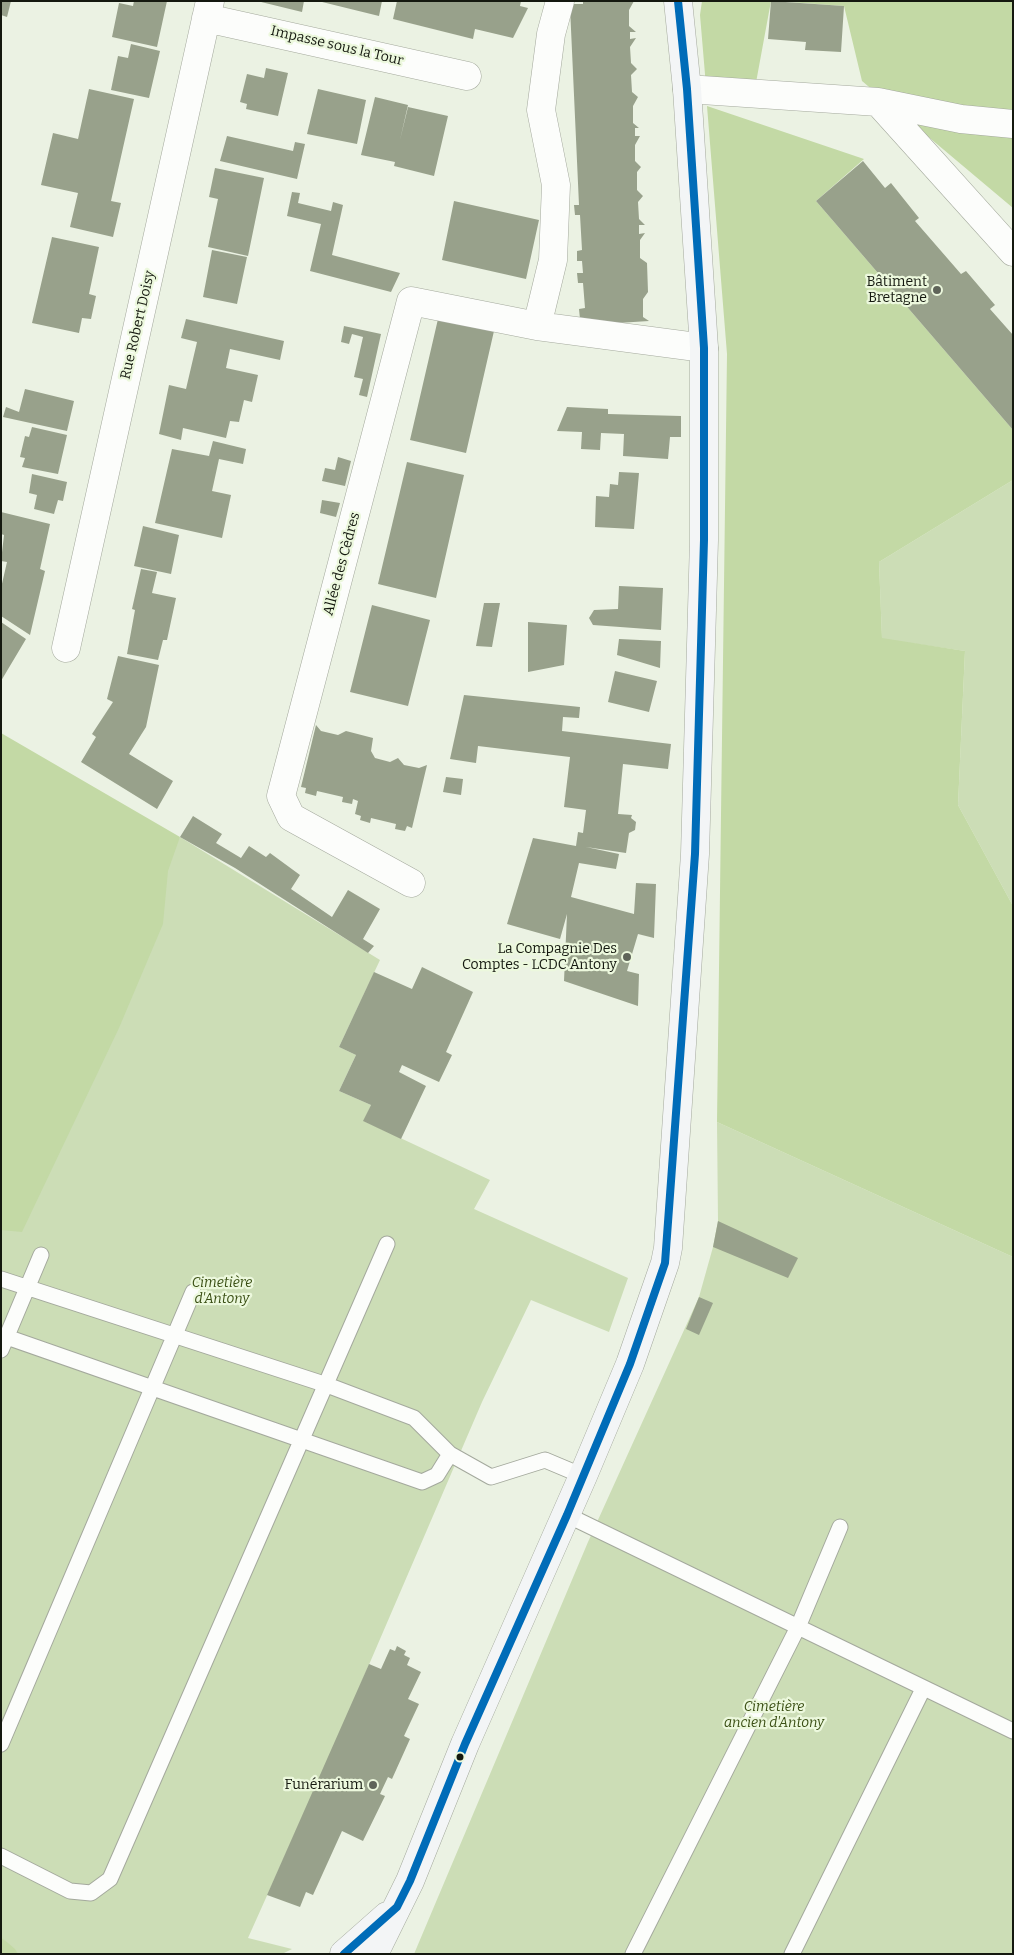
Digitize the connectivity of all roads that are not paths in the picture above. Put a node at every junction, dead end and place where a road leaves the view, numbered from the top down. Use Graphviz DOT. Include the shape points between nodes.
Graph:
graph roads {
  1 [pos="560,1"];
  2 [pos="678,1"];
  3 [pos="208,10"];
  4 [pos="467,76"];
  5 [pos="687,89"];
  6 [pos="878,102"];
  7 [pos="1013,124"];
  8 [pos="1013,252"];
  9 [pos="537,326"];
  10 [pos="704,348"];
  11 [pos="66,648"];
  12 [pos="411,884"];
  13 [pos="387,1244"];
  14 [pos="41,1255"];
  15 [pos="1,1278"];
  16 [pos="28,1288"];
  17 [pos="193,1292"];
  18 [pos="174,1336"];
  19 [pos="3,1341"];
  20 [pos="327,1385"];
  21 [pos="152,1388"];
  22 [pos="303,1439"];
  23 [pos="450,1454"];
  24 [pos="583,1476"];
  25 [pos="567,1515"];
  26 [pos="840,1527"];
  27 [pos="798,1627"];
  28 [pos="923,1689"];
  29 [pos="1013,1731"];
  30 [pos="1,1744"];
  31 [pos="1,1856"];
  32 [pos="397,1907"];
  33 [pos="344,1954"];
  34 [pos="374,1954"];
  35 [pos="633,1954"];
  36 [pos="792,1954"];
  1 -- 9 [label="street" via="551,34 541,110 556,185 553,260"];
  2 -- 5 [label="main road"];
  3 -- 4 [label="street, Impasse sous la Tour"];
  3 -- 11 [label="street, Rue Robert Doisy"];
  5 -- 6 [label="street"];
  5 -- 10 [label="main road"];
  6 -- 7 [label="street" via="961,120"];
  6 -- 8 [label="street"];
  9 -- 10 [label="street, Allée des Cèdres"];
  9 -- 12 [label="street, Allée des Cèdres" via="411,301 281,796 291,817"];
  10 -- 24 [label="main road" via="704,540 695,854 668,1248 630,1364"];
  13 -- 20 [label="lane"];
  14 -- 16 [label="lane"];
  15 -- 16 [label="lane"];
  16 -- 18 [label="lane"];
  16 -- 19 [label="lane"];
  17 -- 18 [label="lane"];
  18 -- 20 [label="lane"];
  18 -- 21 [label="lane"];
  19 -- 21 [label="lane"];
  20 -- 22 [label="lane"];
  20 -- 23 [label="lane" via="414,1418"];
  21 -- 22 [label="lane"];
  21 -- 30 [label="lane"];
  22 -- 23 [label="lane" via="422,1482 437,1475"];
  22 -- 31 [label="lane" via="110,1879 91,1893 70,1891"];
  23 -- 24 [label="lane" via="491,1477 545,1460"];
  24 -- 25 [label="main road"];
  25 -- 27 [label="lane"];
  25 -- 32 [label="main road"];
  26 -- 27 [label="lane"];
  27 -- 28 [label="lane"];
  27 -- 35 [label="lane"];
  28 -- 29 [label="lane"];
  28 -- 36 [label="lane"];
  32 -- 33 [label="main road"];
  32 -- 34 [label="main road"];
}
